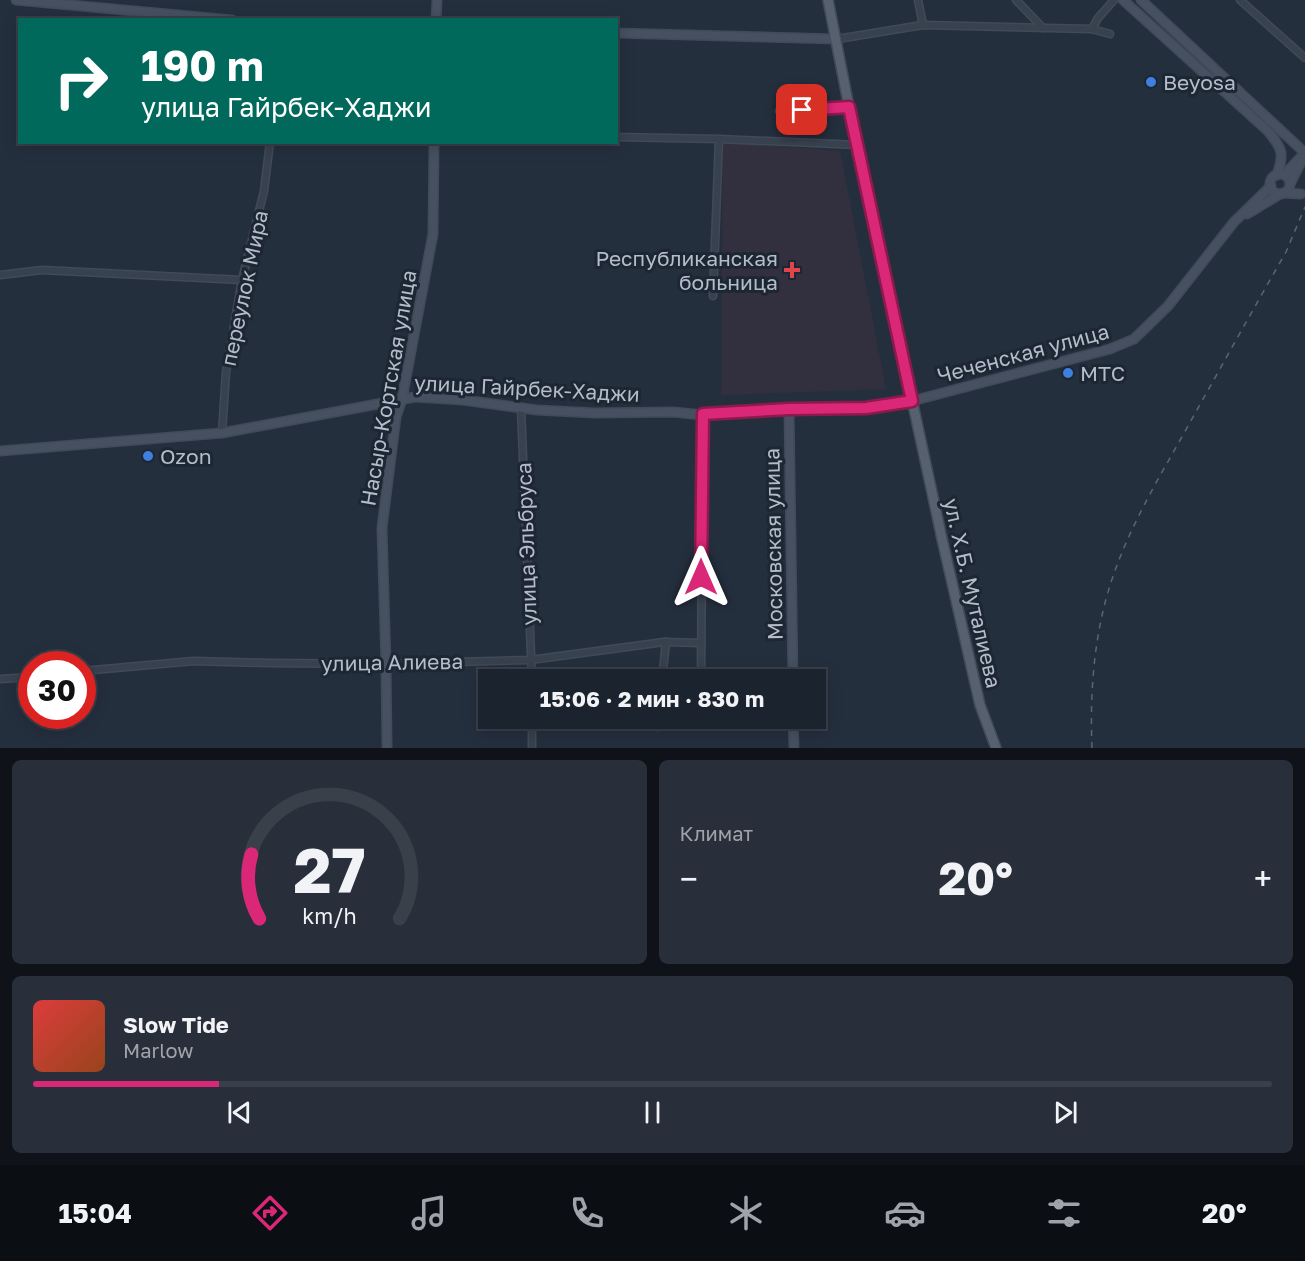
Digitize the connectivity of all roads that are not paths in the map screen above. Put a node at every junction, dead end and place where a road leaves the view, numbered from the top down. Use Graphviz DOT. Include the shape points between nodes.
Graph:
graph roads {
  1 [pos="16,0"];
  2 [pos="436,0"];
  3 [pos="828,0"];
  4 [pos="918,0"];
  5 [pos="1016,0"];
  6 [pos="1114,0"];
  7 [pos="1123,0"];
  8 [pos="1140,0"];
  9 [pos="1240,0"];
  10 [pos="210,18"];
  11 [pos="436,18"];
  12 [pos="923,25"];
  13 [pos="1043,28"];
  14 [pos="1092,29"];
  15 [pos="618,33"];
  16 [pos="1110,34"];
  17 [pos="837,39"];
  18 [pos="1305,58"];
  19 [pos="849,107"];
  20 [pos="779,111"];
  21 [pos="618,137"];
  22 [pos="718,139"];
  23 [pos="270,144"];
  24 [pos="434,144"];
  25 [pos="858,145"];
  26 [pos="1305,154"];
  27 [pos="1280,175"];
  28 [pos="1271,186"];
  29 [pos="1285,190"];
  30 [pos="1303,195"];
  31 [pos="1234,222"];
  32 [pos="0,275"];
  33 [pos="242,280"];
  34 [pos="713,296"];
  35 [pos="402,399"];
  36 [pos="912,401"];
  37 [pos="521,408"];
  38 [pos="789,409"];
  39 [pos="703,414"];
  40 [pos="222,433"];
  41 [pos="0,450"];
  42 [pos="666,642"];
  43 [pos="701,643"];
  44 [pos="530,660"];
  45 [pos="386,664"];
  46 [pos="531,669"];
  47 [pos="663,669"];
  48 [pos="701,669"];
  49 [pos="793,669"];
  50 [pos="96,670"];
  51 [pos="18,678"];
  52 [pos="0,679"];
  53 [pos="532,729"];
  54 [pos="793,729"];
  55 [pos="387,748"];
  56 [pos="532,748"];
  57 [pos="794,748"];
  58 [pos="996,748"];
  1 -- 10 [label="street"];
  2 -- 11 [label="street"];
  3 -- 17 [label="main road"];
  4 -- 12 [label="street"];
  5 -- 13 [label="street"];
  6 -- 14 [label="street"];
  7 -- 27 [label="street" via="1269,132 1283,157"];
  8 -- 26 [label="street"];
  9 -- 18 [label="street"];
  12 -- 13 [label="street"];
  12 -- 17 [label="street"];
  13 -- 14 [label="street"];
  14 -- 16 [label="street"];
  15 -- 17 [label="street"];
  17 -- 19 [label="main road"];
  19 -- 20 [label="street"];
  19 -- 25 [label="main road"];
  21 -- 22 [label="street"];
  22 -- 25 [label="street"];
  22 -- 34 [label="street"];
  23 -- 33 [label="street, переулок Мира" via="264,191"];
  24 -- 35 [label="street, Насыр-Кортская улица" via="433,234"];
  25 -- 36 [label="main road"];
  26 -- 27 [label="street"];
  26 -- 29 [label="street"];
  27 -- 28 [label="street" via="1272,179"];
  27 -- 29 [label="street" via="1288,179"];
  28 -- 29 [label="street" via="1275,192"];
  28 -- 31 [label="street"];
  29 -- 30 [label="street"];
  29 -- 31 [label="street"];
  31 -- 36 [label="street, Чеченская улица" via="1168,306 1134,339 1110,350"];
  32 -- 33 [label="street" via="42,270"];
  33 -- 40 [label="street, переулок Мира" via="226,372"];
  35 -- 37 [label="street, улица Гайрбек-Хаджи" via="463,400"];
  35 -- 40 [label="street, улица Гайрбек-Хаджи"];
  35 -- 45 [label="street, Насыр-Кортская улица" via="396,417 382,528"];
  36 -- 38 [label="street, улица Гайрбек-Хаджи" via="866,408"];
  36 -- 58 [label="main road, ул. Х.Б. Муталиева" via="980,705"];
  37 -- 39 [label="street, улица Гайрбек-Хаджи"];
  37 -- 44 [label="street, улица Эльбруса"];
  38 -- 39 [label="street, улица Гайрбек-Хаджи"];
  38 -- 49 [label="street, Московская улица"];
  39 -- 43 [label="street"];
  40 -- 41 [label="street, улица Гайрбек-Хаджи"];
  42 -- 43 [label="street, улица Алиева"];
  42 -- 44 [label="street, улица Алиева"];
  42 -- 47 [label="street"];
  43 -- 48 [label="street"];
  44 -- 45 [label="street, улица Алиева"];
  44 -- 46 [label="street, улица Эльбруса"];
  45 -- 50 [label="street, улица Алиева" via="194,661"];
  45 -- 55 [label="street, Насыр-Кортская улица"];
  51 -- 52 [label="street"];
  53 -- 56 [label="street"];
  54 -- 57 [label="street"];
}
